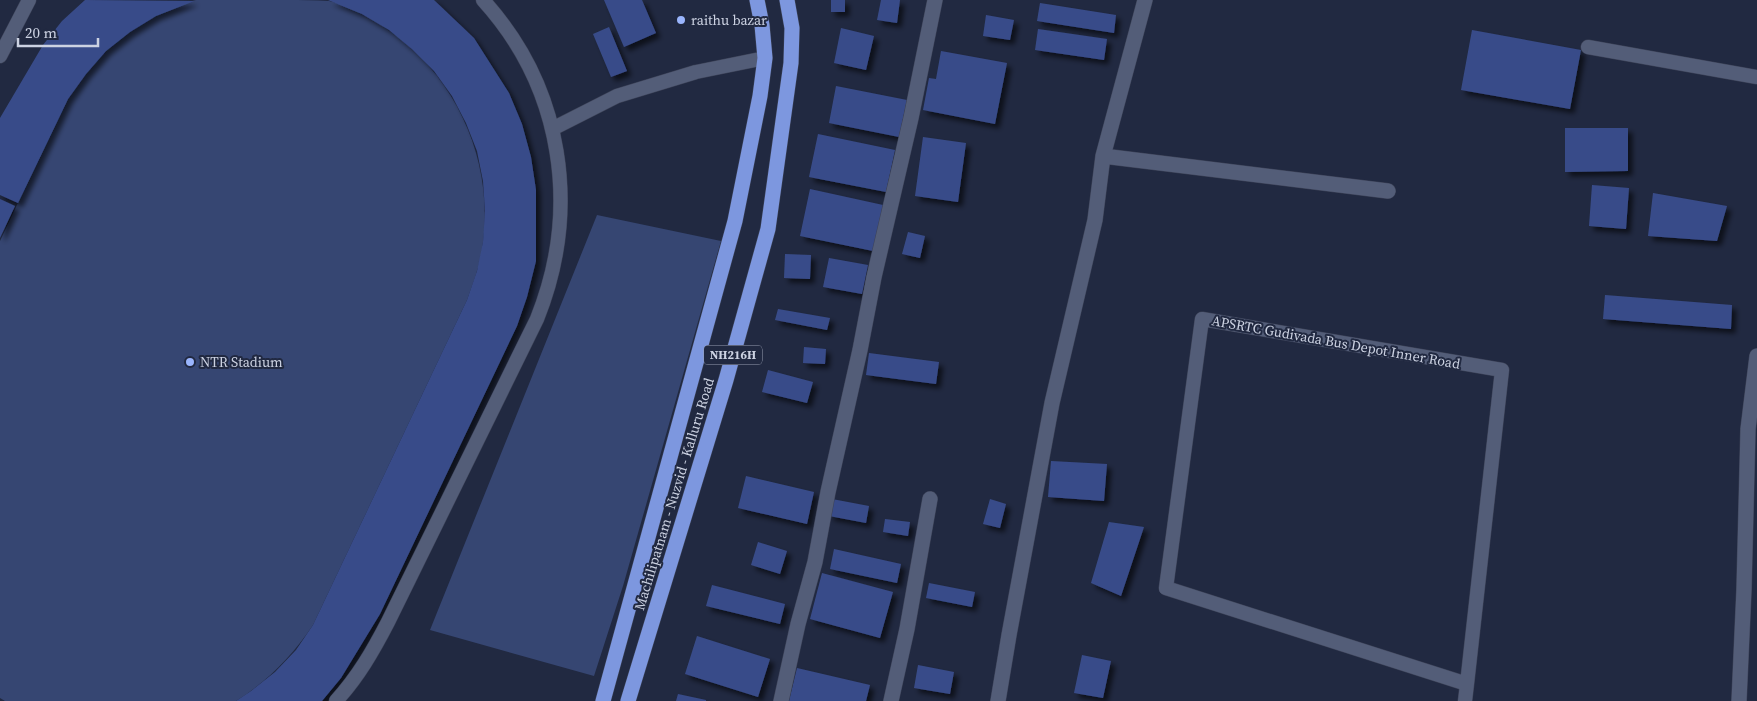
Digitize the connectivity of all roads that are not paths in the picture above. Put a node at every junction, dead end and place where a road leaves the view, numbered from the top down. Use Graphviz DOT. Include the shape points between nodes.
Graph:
graph roads {
  1 [pos="29,0"];
  2 [pos="483,0"];
  3 [pos="757,0"];
  4 [pos="787,0"];
  5 [pos="935,0"];
  6 [pos="1145,0"];
  7 [pos="1588,47"];
  8 [pos="0,56"];
  9 [pos="765,58"];
  10 [pos="1757,76"];
  11 [pos="552,129"];
  12 [pos="1103,156"];
  13 [pos="1388,191"];
  14 [pos="1757,356"];
  15 [pos="930,499"];
  16 [pos="1751,589"];
  17 [pos="1467,684"];
  18 [pos="336,701"];
  19 [pos="603,701"];
  20 [pos="628,701"];
  21 [pos="781,701"];
  22 [pos="890,701"];
  23 [pos="998,701"];
  24 [pos="1465,701"];
  25 [pos="1739,701"];
  1 -- 8 [label="lane"];
  2 -- 11 [label="lane" via="516,43 547,108"];
  3 -- 9 [label="highway, Machilipatnam - Nuzvid - Kalluru Road / NH216H"];
  4 -- 20 [label="highway, Machilipatnam - Nuzvid - Kalluru Road / NH216H" via="792,28 791,63 768,228 726,380"];
  5 -- 21 [label="street" via="815,562"];
  6 -- 12 [label="street"];
  7 -- 10 [label="lane"];
  9 -- 11 [label="lane" via="696,72 616,96"];
  9 -- 19 [label="highway, Machilipatnam - Nuzvid - Kalluru Road / NH216H" via="735,221"];
  11 -- 18 [label="lane" via="560,179 561,214 554,268 544,302 371,654"];
  12 -- 13 [label="street"];
  12 -- 23 [label="street" via="1095,220 1052,403"];
  14 -- 16 [label="street" via="1748,428"];
  15 -- 22 [label="street" via="907,629"];
  16 -- 25 [label="street"];
  17 -- 17 [label="lane, APSRTC Gudivada Bus Depot Inner Road" via="1502,370 1202,319 1166,588"];
  17 -- 24 [label="lane, APSRTC Gudivada Bus Depot Inner Road"];
}
